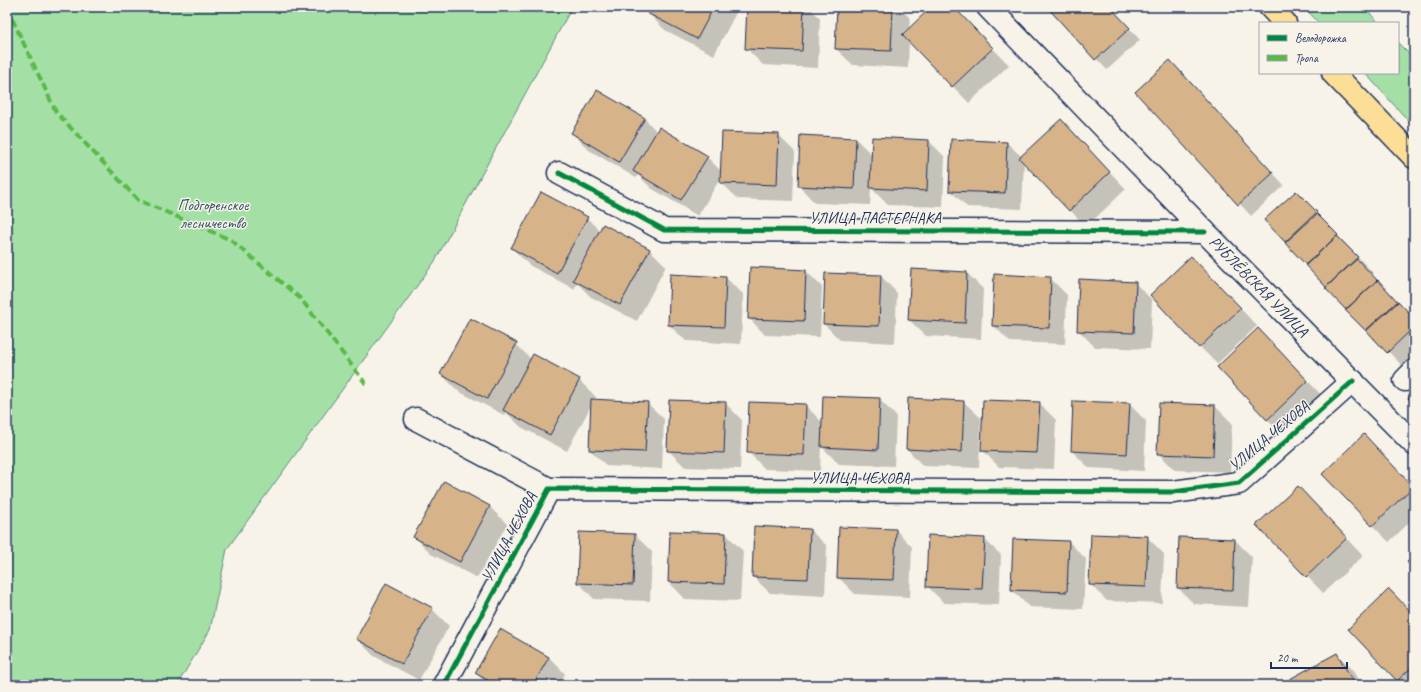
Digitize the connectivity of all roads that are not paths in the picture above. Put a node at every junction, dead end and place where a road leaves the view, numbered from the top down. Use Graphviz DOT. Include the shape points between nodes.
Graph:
graph roads {
  1 [pos="988,7"];
  2 [pos="1270,7"];
  3 [pos="1284,22"];
  4 [pos="1334,74"];
  5 [pos="1414,157"];
  6 [pos="559,173"];
  7 [pos="1205,232"];
  8 [pos="1353,381"];
  9 [pos="416,419"];
  10 [pos="1414,444"];
  11 [pos="549,489"];
  12 [pos="444,685"];
  1 -- 7 [label="street, РУБЛЁВСКАЯ УЛИЦА"];
  2 -- 3 [label="main road"];
  4 -- 5 [label="main road"];
  6 -- 7 [label="street, УЛИЦА ПАСТЕРНАКА" via="664,230"];
  7 -- 8 [label="street, РУБЛЁВСКАЯ УЛИЦА"];
  8 -- 10 [label="street, РУБЛЁВСКАЯ УЛИЦА"];
  8 -- 11 [label="street, УЛИЦА ЧЕХОВА" via="1239,483 1172,492"];
  9 -- 11 [label="street"];
  11 -- 12 [label="street, УЛИЦА ЧЕХОВА"];
}
